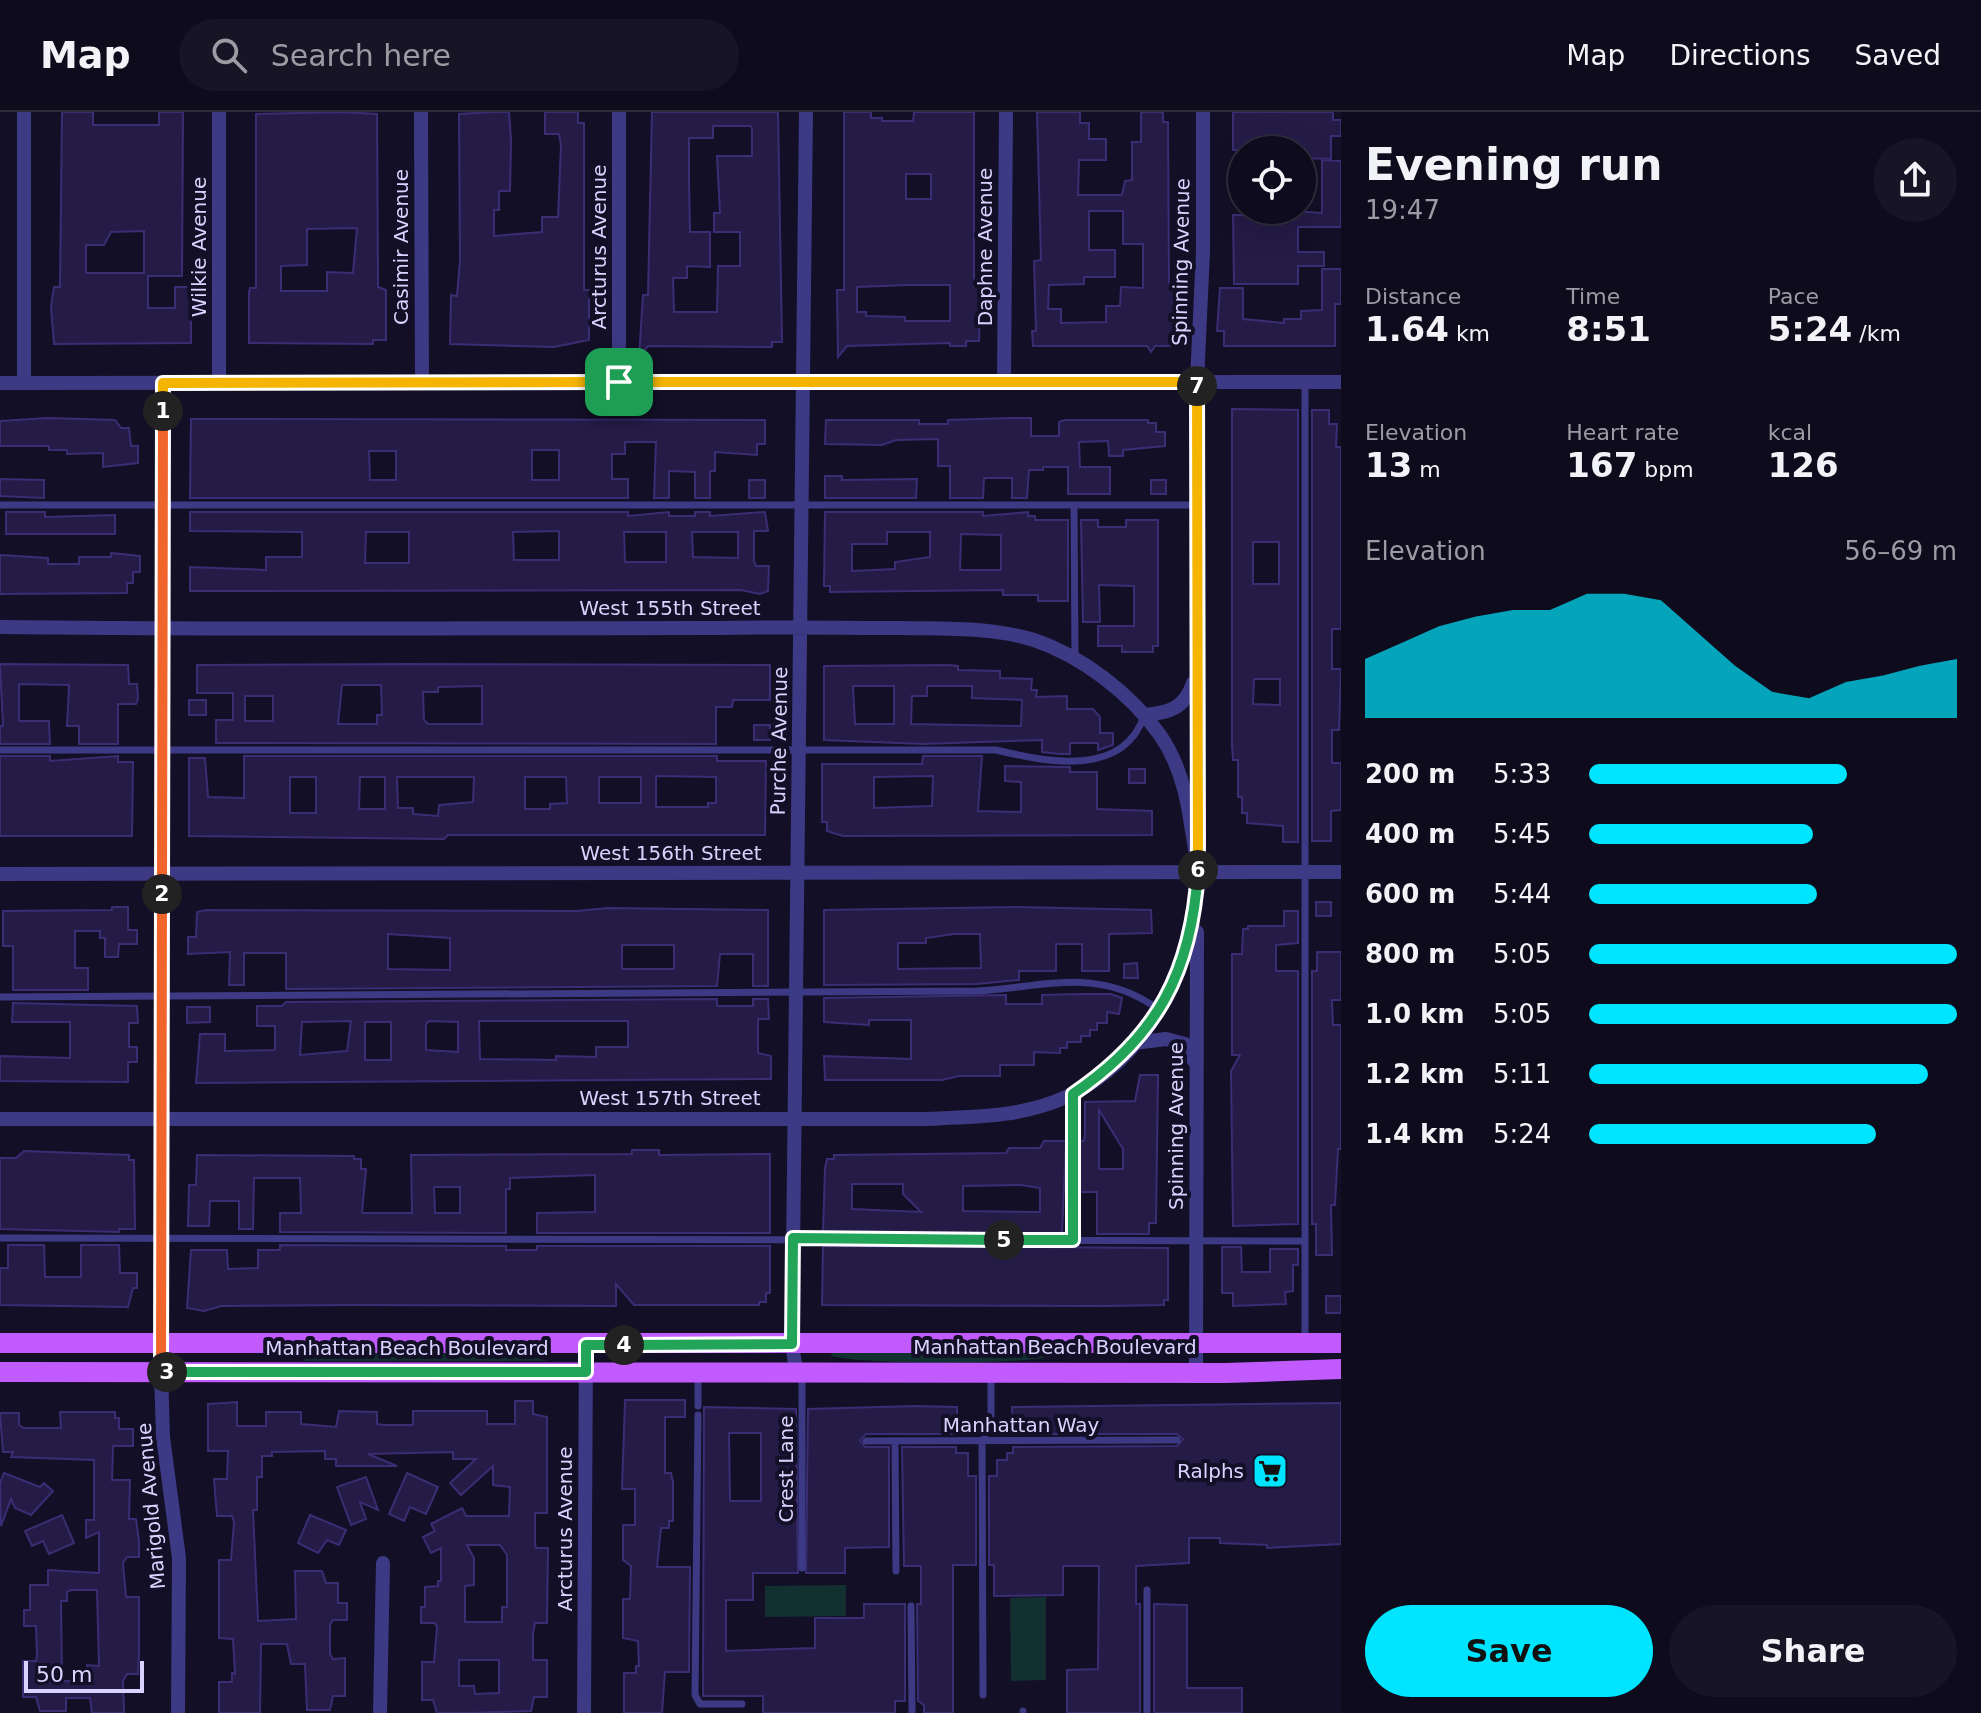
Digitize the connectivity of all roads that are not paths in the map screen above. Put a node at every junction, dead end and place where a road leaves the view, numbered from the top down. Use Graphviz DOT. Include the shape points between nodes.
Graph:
graph roads {
  1 [pos="24,112"];
  2 [pos="219,112"];
  3 [pos="421,112"];
  4 [pos="619,112"];
  5 [pos="806,112"];
  6 [pos="1006,112"];
  7 [pos="1203,112"];
  8 [pos="422,382"];
  9 [pos="619,382"];
  10 [pos="802,382"];
  11 [pos="1004,382"];
  12 [pos="1197,382"];
  13 [pos="1305,382"];
  14 [pos="1341,382"];
  15 [pos="0,383"];
  16 [pos="24,383"];
  17 [pos="163,383"];
  18 [pos="219,383"];
  19 [pos="0,505"];
  20 [pos="163,505"];
  21 [pos="1074,505"];
  22 [pos="1197,505"];
  23 [pos="801,506"];
  24 [pos="0,627"];
  25 [pos="800,627"];
  26 [pos="163,629"];
  27 [pos="1075,662"];
  28 [pos="1197,671"];
  29 [pos="1144,715"];
  30 [pos="0,750"];
  31 [pos="163,750"];
  32 [pos="799,751"];
  33 [pos="162,872"];
  34 [pos="1304,872"];
  35 [pos="1341,872"];
  36 [pos="0,874"];
  37 [pos="797,874"];
  38 [pos="1198,874"];
  39 [pos="796,992"];
  40 [pos="0,997"];
  41 [pos="162,998"];
  42 [pos="1159,1010"];
  43 [pos="1134,1043"];
  44 [pos="1196,1064"];
  45 [pos="1073,1094"];
  46 [pos="795,1117"];
  47 [pos="0,1119"];
  48 [pos="162,1121"];
  49 [pos="0,1238"];
  50 [pos="793,1238"];
  51 [pos="162,1239"];
  52 [pos="1073,1240"];
  53 [pos="1196,1240"];
  54 [pos="1305,1241"];
  55 [pos="1196,1342"];
  56 [pos="1305,1342"];
  57 [pos="0,1343"];
  58 [pos="1341,1343"];
  59 [pos="161,1344"];
  60 [pos="792,1344"];
  61 [pos="586,1345"];
  62 [pos="1341,1369"];
  63 [pos="698,1370"];
  64 [pos="799,1370"];
  65 [pos="991,1370"];
  66 [pos="0,1372"];
  67 [pos="161,1372"];
  68 [pos="586,1372"];
  69 [pos="1196,1372"];
  70 [pos="1177,1440"];
  71 [pos="866,1441"];
  72 [pos="895,1441"];
  73 [pos="982,1442"];
  74 [pos="383,1563"];
  75 [pos="802,1568"];
  76 [pos="896,1571"];
  77 [pos="1147,1590"];
  78 [pos="911,1606"];
  79 [pos="983,1695"];
  80 [pos="742,1704"];
  81 [pos="178,1713"];
  82 [pos="380,1713"];
  83 [pos="584,1713"];
  84 [pos="912,1713"];
  85 [pos="1147,1713"];
  1 -- 16 [label="street"];
  2 -- 18 [label="street, Wilkie Avenue"];
  3 -- 8 [label="street, Casimir Avenue"];
  4 -- 9 [label="street, Arcturus Avenue"];
  5 -- 10 [label="street, Purche Avenue"];
  6 -- 11 [label="street, Daphne Avenue"];
  7 -- 12 [label="street, Spinning Avenue"];
  8 -- 9 [label="street"];
  8 -- 18 [label="street"];
  9 -- 10 [label="street"];
  10 -- 11 [label="street"];
  10 -- 23 [label="street, Purche Avenue"];
  11 -- 12 [label="street"];
  12 -- 13 [label="street"];
  12 -- 22 [label="street, Spinning Avenue"];
  13 -- 14 [label="street"];
  13 -- 34 [label="lane"];
  15 -- 16 [label="street"];
  16 -- 17 [label="street"];
  17 -- 18 [label="street"];
  17 -- 20 [label="street, Marigold Avenue"];
  19 -- 20 [label="lane"];
  20 -- 23 [label="lane"];
  20 -- 26 [label="street, Marigold Avenue"];
  21 -- 22 [label="lane"];
  21 -- 23 [label="lane"];
  21 -- 27 [label="lane"];
  22 -- 28 [label="street, Spinning Avenue"];
  23 -- 25 [label="street, Purche Avenue"];
  24 -- 26 [label="street, West 155th Street"];
  25 -- 26 [label="street, West 155th Street"];
  25 -- 27 [label="street, West 155th Street" via="1002,633 1034,641"];
  25 -- 32 [label="street, Purche Avenue"];
  26 -- 31 [label="street, Marigold Avenue"];
  27 -- 29 [label="street, West 155th Street" via="1127,696"];
  28 -- 29 [label="street" via="1188,697 1169,713"];
  28 -- 38 [label="street, Spinning Avenue"];
  29 -- 32 [label="lane" via="1138,732 1123,748 1098,759 1046,761 996,750"];
  29 -- 38 [label="street, West 155th Street" via="1175,761 1188,799"];
  30 -- 31 [label="lane"];
  31 -- 32 [label="lane"];
  31 -- 33 [label="street, Marigold Avenue"];
  32 -- 37 [label="street, Purche Avenue"];
  33 -- 36 [label="street, West 156th Street"];
  33 -- 37 [label="street, West 156th Street"];
  33 -- 41 [label="street, Marigold Avenue"];
  34 -- 35 [label="street, West 156th Street"];
  34 -- 38 [label="street, West 156th Street"];
  34 -- 54 [label="lane"];
  37 -- 38 [label="street, West 156th Street"];
  37 -- 39 [label="street, Purche Avenue"];
  38 -- 42 [label="street, West 157th Street" via="1188,945"];
  38 -- 44 [label="street, Spinning Avenue"];
  39 -- 41 [label="lane"];
  39 -- 42 [label="lane" via="977,991 1069,981 1104,983 1138,994"];
  39 -- 46 [label="street, Purche Avenue"];
  40 -- 41 [label="lane"];
  41 -- 48 [label="street, Marigold Avenue"];
  42 -- 43 [label="street, West 157th Street"];
  43 -- 44 [label="street" via="1166,1039 1185,1044"];
  43 -- 45 [label="street, West 157th Street"];
  44 -- 53 [label="street, Spinning Avenue"];
  45 -- 46 [label="street, West 157th Street" via="1017,1113 982,1117"];
  45 -- 52 [label="lane"];
  46 -- 48 [label="street, West 157th Street"];
  46 -- 50 [label="street, Purche Avenue"];
  47 -- 48 [label="street, West 157th Street"];
  48 -- 51 [label="street, Marigold Avenue"];
  49 -- 51 [label="lane"];
  50 -- 51 [label="lane"];
  50 -- 52 [label="lane"];
  50 -- 60 [label="street, Purche Avenue"];
  51 -- 59 [label="street, Marigold Avenue"];
  52 -- 53 [label="lane"];
  53 -- 54 [label="lane"];
  53 -- 55 [label="street, Spinning Avenue"];
  54 -- 56 [label="lane"];
  55 -- 56 [label="main road, Manhattan Beach Boulevard"];
  55 -- 60 [label="main road, Manhattan Beach Boulevard"];
  55 -- 69 [label="street, Spinning Avenue"];
  56 -- 58 [label="main road, Manhattan Beach Boulevard"];
  57 -- 59 [label="main road, Manhattan Beach Boulevard"];
  59 -- 61 [label="main road, Manhattan Beach Boulevard"];
  59 -- 67 [label="street, Marigold Avenue"];
  60 -- 61 [label="main road, Manhattan Beach Boulevard"];
  60 -- 64 [label="street, Purche Avenue"];
  61 -- 68 [label="street, Arcturus Avenue"];
  62 -- 69 [label="main road, Manhattan Beach Boulevard"];
  63 -- 64 [label="main road, Manhattan Beach Boulevard"];
  63 -- 68 [label="main road, Manhattan Beach Boulevard"];
  63 -- 80 [label="lane" via="695,1695 700,1704"];
  64 -- 65 [label="main road, Manhattan Beach Boulevard"];
  64 -- 75 [label="lane, Crest Lane"];
  65 -- 69 [label="main road, Manhattan Beach Boulevard"];
  65 -- 73 [label="lane" via="991,1422"];
  66 -- 67 [label="main road, Manhattan Beach Boulevard"];
  67 -- 68 [label="main road, Manhattan Beach Boulevard"];
  67 -- 81 [label="street, Marigold Avenue" via="163,1437 179,1558"];
  68 -- 83 [label="street, Arcturus Avenue"];
  70 -- 73 [label="lane, Manhattan Way"];
  71 -- 72 [label="lane, Manhattan Way"];
  72 -- 73 [label="lane, Manhattan Way"];
  72 -- 76 [label="lane"];
  73 -- 79 [label="lane"];
  74 -- 82 [label="street"];
  77 -- 85 [label="lane"];
  78 -- 84 [label="lane"];
}
